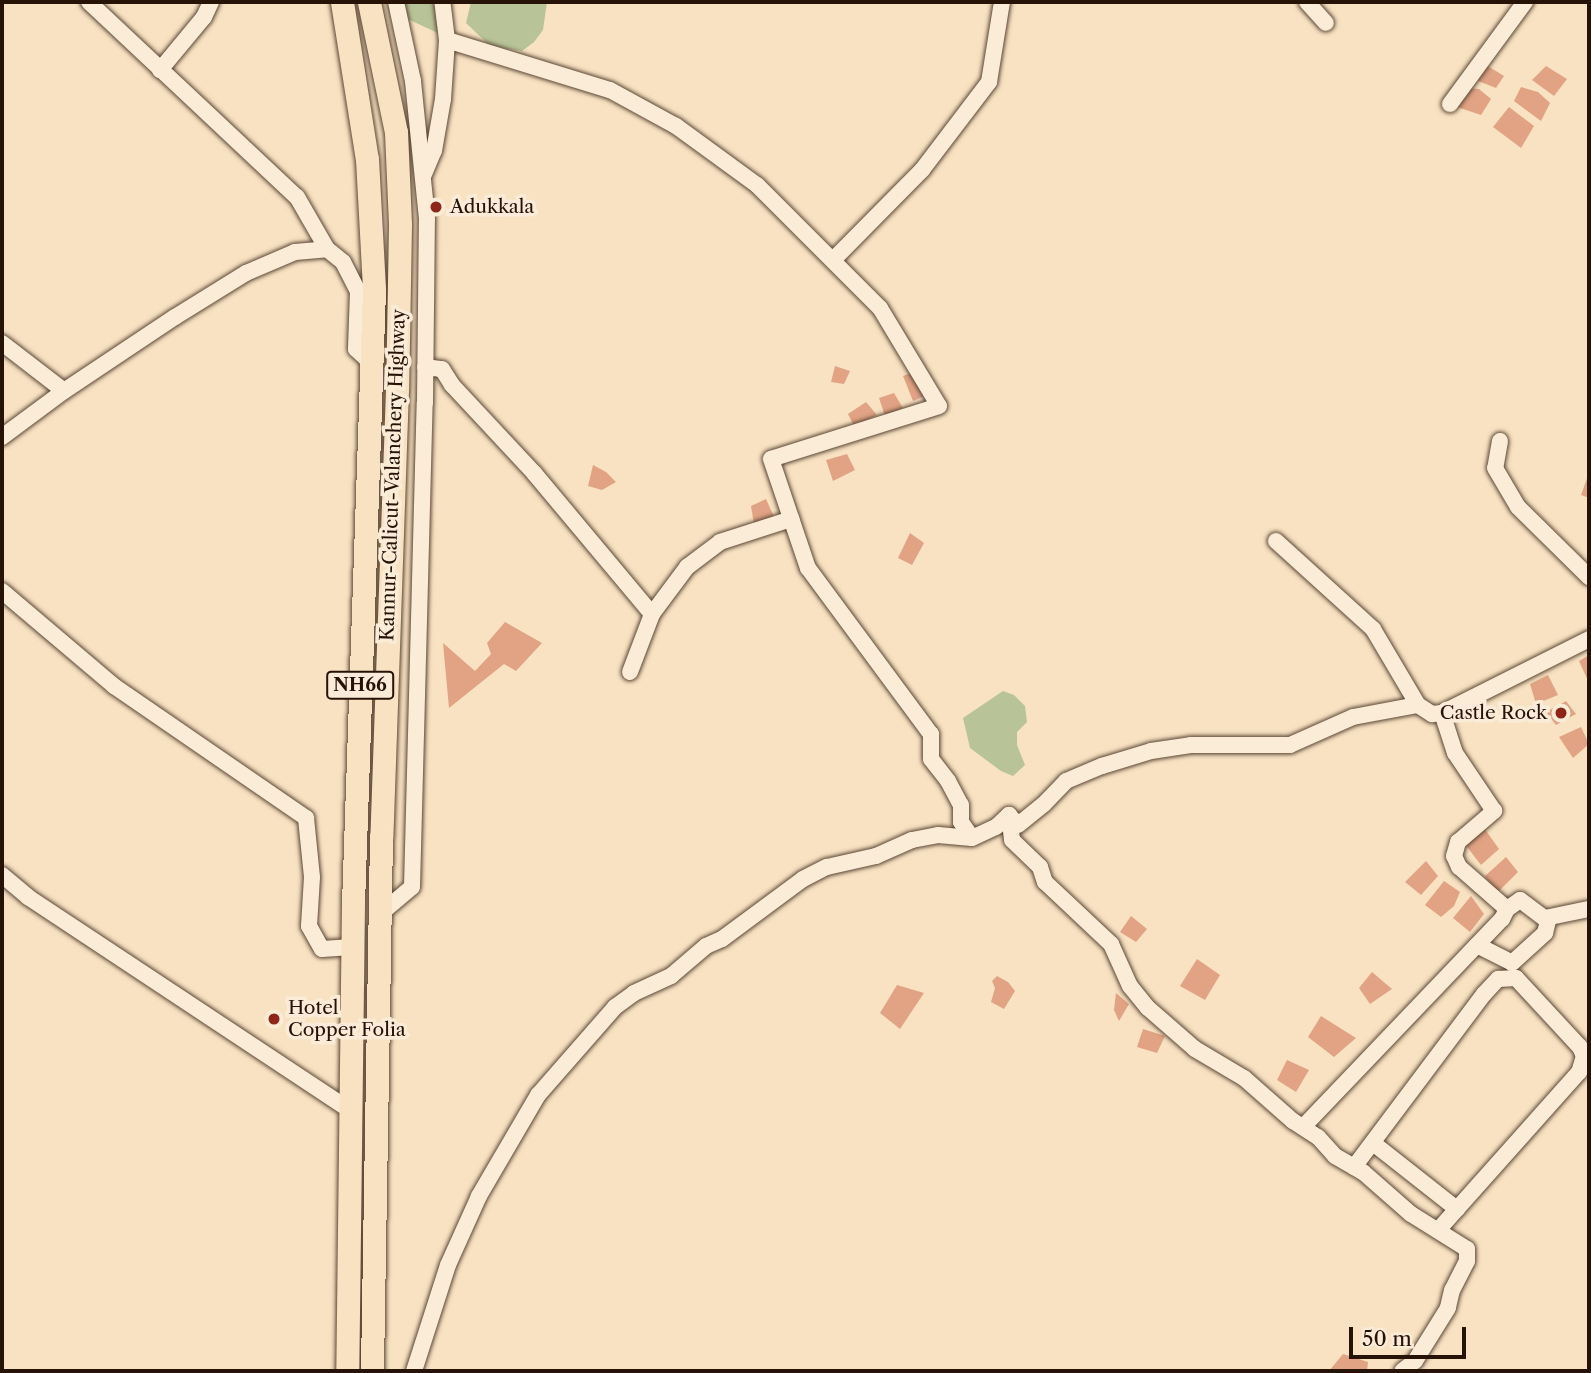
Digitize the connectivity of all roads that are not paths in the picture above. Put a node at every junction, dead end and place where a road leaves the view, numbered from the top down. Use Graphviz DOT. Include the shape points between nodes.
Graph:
graph roads {
  1 [pos="89,2"];
  2 [pos="211,2"];
  3 [pos="342,2"];
  4 [pos="369,2"];
  5 [pos="396,2"];
  6 [pos="442,2"];
  7 [pos="1002,2"];
  8 [pos="1307,2"];
  9 [pos="1525,2"];
  10 [pos="1326,23"];
  11 [pos="447,40"];
  12 [pos="160,70"];
  13 [pos="1450,104"];
  14 [pos="423,177"];
  15 [pos="327,248"];
  16 [pos="833,260"];
  17 [pos="2,343"];
  18 [pos="371,363"];
  19 [pos="425,367"];
  20 [pos="64,391"];
  21 [pos="2,437"];
  22 [pos="1500,441"];
  23 [pos="791,519"];
  24 [pos="1276,541"];
  25 [pos="1589,577"];
  26 [pos="2,591"];
  27 [pos="652,614"];
  28 [pos="1589,639"];
  29 [pos="630,672"];
  30 [pos="1418,705"];
  31 [pos="1442,713"];
  32 [pos="1009,815"];
  33 [pos="972,838"];
  34 [pos="2,875"];
  35 [pos="1507,909"];
  36 [pos="1589,909"];
  37 [pos="379,915"];
  38 [pos="1545,918"];
  39 [pos="1477,946"];
  40 [pos="352,947"];
  41 [pos="350,1110"];
  42 [pos="1303,1127"];
  43 [pos="1373,1143"];
  44 [pos="1354,1167"];
  45 [pos="1457,1209"];
  46 [pos="1439,1229"];
  47 [pos="347,1371"];
  48 [pos="372,1371"];
  49 [pos="414,1371"];
  50 [pos="1402,1371"];
  1 -- 12 [label="street"];
  2 -- 12 [label="street"];
  3 -- 18 [label="highway, Kannur-Calicut-Valanchery Highway / NH66" via="367,159 374,290"];
  4 -- 37 [label="highway, Kannur-Calicut-Valanchery Highway / NH66" via="396,132 400,225"];
  5 -- 14 [label="street" via="413,81"];
  6 -- 11 [label="street"];
  7 -- 16 [label="street" via="989,82 922,170"];
  8 -- 10 [label="street"];
  9 -- 13 [label="street"];
  11 -- 14 [label="street" via="441,112 434,151"];
  11 -- 16 [label="street" via="610,90 676,126 757,185"];
  12 -- 15 [label="street" via="297,197"];
  14 -- 19 [label="street" via="427,219"];
  15 -- 18 [label="street" via="344,262 358,291 356,349"];
  15 -- 20 [label="street" via="295,252 246,273"];
  16 -- 23 [label="street" via="880,308 939,406 771,459"];
  17 -- 20 [label="street"];
  18 -- 40 [label="highway, Kannur-Calicut-Valanchery Highway / NH66"];
  19 -- 27 [label="street" via="442,369"];
  19 -- 37 [label="street" via="412,887"];
  20 -- 21 [label="street"];
  22 -- 25 [label="street" via="1495,468 1518,507"];
  23 -- 27 [label="street" via="720,542 687,567"];
  23 -- 33 [label="street" via="808,568 931,734 931,759 961,805 961,822"];
  24 -- 30 [label="street" via="1373,629"];
  26 -- 40 [label="street" via="114,686 306,818 312,877 309,926 322,949"];
  27 -- 29 [label="street"];
  28 -- 31 [label="street"];
  30 -- 31 [label="street" via="1433,714"];
  30 -- 32 [label="street" via="1353,717 1290,745 1191,745 1151,751 1066,781 1018,825"];
  31 -- 35 [label="street" via="1455,753 1494,811 1458,842 1454,856 1459,867"];
  32 -- 33 [label="street"];
  32 -- 42 [label="street" via="1012,840 1040,867 1045,882 1111,944 1130,986 1148,1009"];
  33 -- 49 [label="street" via="938,835 912,840 876,856 827,867 706,946 671,976 634,993 600,1022 538,1095 480,1196 447,1265"];
  34 -- 41 [label="street" via="28,897"];
  35 -- 38 [label="street" via="1520,900"];
  35 -- 39 [label="street"];
  36 -- 38 [label="street"];
  37 -- 48 [label="highway, Kannur-Calicut-Valanchery Highway / NH66"];
  38 -- 39 [label="street" via="1545,933 1512,962"];
  39 -- 42 [label="street"];
  40 -- 41 [label="highway, Kannur-Calicut-Valanchery Highway / NH66"];
  41 -- 47 [label="highway, Kannur-Calicut-Valanchery Highway / NH66"];
  42 -- 44 [label="street"];
  43 -- 44 [label="street"];
  43 -- 45 [label="street"];
  43 -- 45 [label="street" via="1484,994 1498,979 1516,978 1584,1056 1579,1072"];
  44 -- 46 [label="street" via="1411,1214"];
  45 -- 46 [label="street"];
  46 -- 50 [label="street" via="1467,1249 1467,1261 1428,1342"];
}
